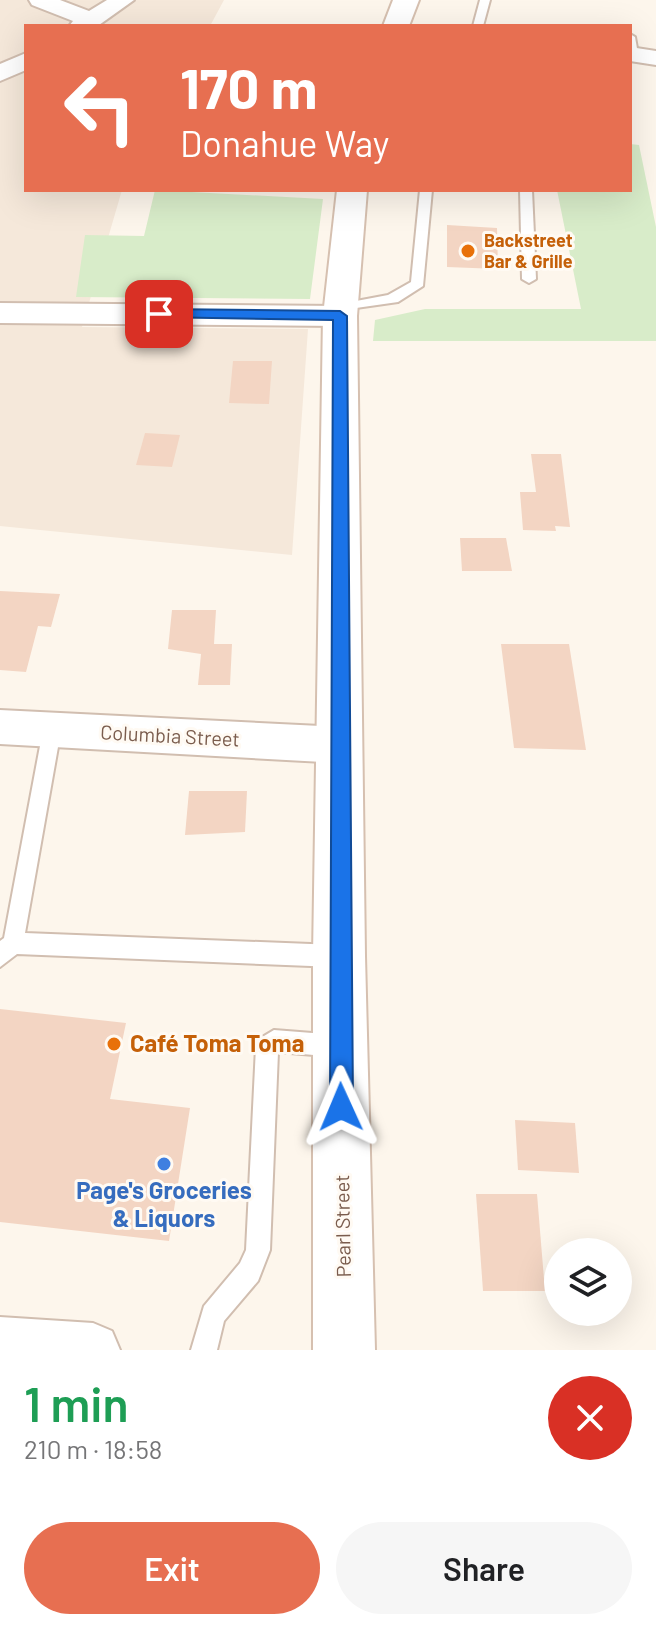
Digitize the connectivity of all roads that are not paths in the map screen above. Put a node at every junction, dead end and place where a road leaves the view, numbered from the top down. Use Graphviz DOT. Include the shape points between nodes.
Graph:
graph roads {
  1 [pos="40,0"];
  2 [pos="123,0"];
  3 [pos="406,0"];
  4 [pos="485,0"];
  5 [pos="86,23"];
  6 [pos="397,24"];
  7 [pos="479,24"];
  8 [pos="632,49"];
  9 [pos="656,58"];
  10 [pos="24,61"];
  11 [pos="0,74"];
  12 [pos="352,192"];
  13 [pos="426,192"];
  14 [pos="526,192"];
  15 [pos="529,279"];
  16 [pos="340,312"];
  17 [pos="0,313"];
  18 [pos="0,727"];
  19 [pos="52,730"];
  20 [pos="341,745"];
  21 [pos="6,949"];
  22 [pos="339,956"];
  23 [pos="340,1046"];
  24 [pos="0,1344"];
  25 [pos="93,1350"];
  26 [pos="204,1350"];
  27 [pos="344,1350"];
  1 -- 5 [label="street"];
  2 -- 5 [label="street"];
  3 -- 6 [label="main road"];
  4 -- 7 [label="lane"];
  8 -- 9 [label="street"];
  10 -- 11 [label="street"];
  12 -- 16 [label="main road, Pearl Street"];
  13 -- 16 [label="lane" via="418,283 411,292"];
  14 -- 15 [label="lane"];
  16 -- 17 [label="street"];
  16 -- 20 [label="main road, Pearl Street"];
  18 -- 19 [label="street, Columbia Street"];
  19 -- 20 [label="street, Columbia Street"];
  19 -- 21 [label="lane"];
  20 -- 22 [label="main road, Pearl Street"];
  21 -- 22 [label="lane"];
  22 -- 23 [label="main road, Pearl Street"];
  23 -- 26 [label="lane" via="274,1041 267,1047 258,1250 249,1272 213,1315"];
  23 -- 27 [label="main road, Pearl Street"];
  24 -- 25 [label="street"];
}
